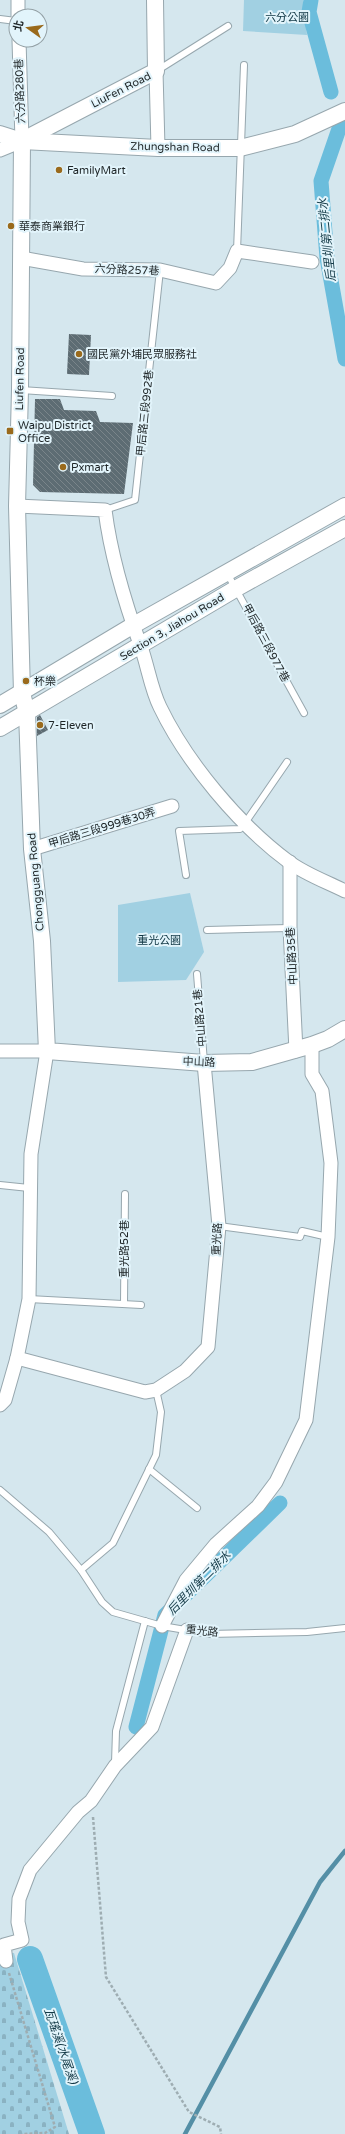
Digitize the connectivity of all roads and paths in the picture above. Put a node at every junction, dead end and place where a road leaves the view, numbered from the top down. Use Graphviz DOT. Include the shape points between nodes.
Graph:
graph roads {
  1 [pos="155,0"];
  2 [pos="228,26"];
  3 [pos="19,48"];
  4 [pos="244,65"];
  5 [pos="156,71"];
  6 [pos="345,111"];
  7 [pos="0,134"];
  8 [pos="22,141"];
  9 [pos="158,148"];
  10 [pos="240,148"];
  11 [pos="0,150"];
  12 [pos="238,251"];
  13 [pos="21,258"];
  14 [pos="312,262"];
  15 [pos="160,270"];
  16 [pos="20,390"];
  17 [pos="112,396"];
  18 [pos="17,506"];
  19 [pos="345,506"];
  20 [pos="105,510"];
  21 [pos="345,528"];
  22 [pos="227,573"];
  23 [pos="237,588"];
  24 [pos="132,626"];
  25 [pos="141,646"];
  26 [pos="22,693"];
  27 [pos="0,705"];
  28 [pos="27,713"];
  29 [pos="304,713"];
  30 [pos="0,728"];
  31 [pos="287,762"];
  32 [pos="172,806"];
  33 [pos="245,823"];
  34 [pos="32,849"];
  35 [pos="290,862"];
  36 [pos="186,875"];
  37 [pos="345,891"];
  38 [pos="290,928"];
  39 [pos="207,930"];
  40 [pos="196,974"];
  41 [pos="345,1029"];
  42 [pos="312,1046"];
  43 [pos="0,1051"];
  44 [pos="47,1051"];
  45 [pos="296,1051"];
  46 [pos="204,1063"];
  47 [pos="0,1185"];
  48 [pos="29,1188"];
  49 [pos="125,1194"];
  50 [pos="219,1226"];
  51 [pos="328,1237"];
  52 [pos="29,1299"];
  53 [pos="124,1304"];
  54 [pos="141,1305"];
  55 [pos="17,1358"];
  56 [pos="156,1390"];
  57 [pos="0,1404"];
  58 [pos="149,1470"];
  59 [pos="0,1490"];
  60 [pos="197,1508"];
  61 [pos="81,1570"];
  62 [pos="144,1621"];
  63 [pos="162,1626"];
  64 [pos="345,1628"];
  65 [pos="188,1630"];
  66 [pos="115,1766"];
  67 [pos="91,1801"];
  68 [pos="6,1961"];
  69 [pos="22,2134"];
  70 [pos="221,2134"];
  1 -- 5 [label="street, LiuFen Road"];
  2 -- 5 [label="lane"];
  3 -- 8 [label="street, 六分路280巷"];
  4 -- 10 [label="lane"];
  5 -- 8 [label="street, LiuFen Road"];
  5 -- 9 [label="street"];
  6 -- 10 [label="street, Zhungshan Road" via="296,134"];
  7 -- 8 [label="street, Zhungshan Road"];
  8 -- 9 [label="street, Zhungshan Road"];
  8 -- 11 [label="street"];
  8 -- 13 [label="street, Liufen Road"];
  9 -- 10 [label="street, Zhungshan Road"];
  10 -- 12 [label="lane"];
  12 -- 14 [label="street"];
  12 -- 15 [label="street, 六分路257巷" via="230,268 216,283"];
  13 -- 15 [label="street, 六分路257巷" via="83,269"];
  13 -- 16 [label="street, Liufen Road"];
  15 -- 20 [label="lane, 甲后路三段992巷" via="135,500"];
  16 -- 17 [label="lane"];
  16 -- 18 [label="street, Liufen Road"];
  18 -- 20 [label="street, 甲后路三段992巷"];
  18 -- 26 [label="street, Liufen Road"];
  19 -- 22 [label="street, Section 3, Jiahou Road"];
  20 -- 24 [label="street" via="108,535"];
  21 -- 23 [label="street, Section 3, Jiahou Road"];
  22 -- 23 [label="lane, 甲后路三段977巷"];
  22 -- 24 [label="street, Section 3, Jiahou Road"];
  23 -- 25 [label="street, Section 3, Jiahou Road"];
  23 -- 29 [label="lane, 甲后路三段977巷"];
  24 -- 25 [label="street"];
  24 -- 26 [label="street, Section 3, Jiahou Road"];
  25 -- 28 [label="street, Section 3, Jiahou Road"];
  25 -- 33 [label="street" via="160,707 198,771"];
  26 -- 27 [label="street, Section 3, Jiahou Road"];
  26 -- 28 [label="street, Liufen Road"];
  28 -- 30 [label="street, Section 3, Jiahou Road"];
  28 -- 34 [label="street, Chongguang Road"];
  31 -- 33 [label="lane"];
  32 -- 34 [label="street, 甲后路三段999巷30弄"];
  33 -- 35 [label="street"];
  33 -- 36 [label="lane" via="240,828 179,831"];
  34 -- 44 [label="street, Chongguang Road" via="42,941"];
  35 -- 37 [label="street"];
  35 -- 38 [label="street, 中山路35巷"];
  38 -- 39 [label="lane"];
  38 -- 45 [label="street, 中山路35巷"];
  40 -- 46 [label="lane, 中山路21巷"];
  41 -- 42 [label="street, 中山路"];
  42 -- 45 [label="street, 中山路"];
  42 -- 51 [label="street" via="312,1074 322,1092 331,1163"];
  43 -- 44 [label="street"];
  44 -- 46 [label="street, 中山路"];
  44 -- 48 [label="street" via="36,1114"];
  45 -- 46 [label="street, 中山路" via="252,1062"];
  46 -- 50 [label="street, 重光路"];
  47 -- 48 [label="lane"];
  48 -- 52 [label="street"];
  49 -- 53 [label="lane, 重光路52巷"];
  50 -- 51 [label="lane" via="300,1237 302,1231"];
  50 -- 56 [label="street, 重光路" via="208,1346 185,1371"];
  51 -- 63 [label="street" via="306,1420 276,1482 258,1506 216,1544 186,1580"];
  52 -- 53 [label="lane"];
  52 -- 55 [label="street"];
  53 -- 54 [label="lane"];
  55 -- 56 [label="street" via="145,1392"];
  55 -- 57 [label="street" via="5,1400"];
  56 -- 58 [label="lane" via="161,1412 156,1455"];
  58 -- 60 [label="lane"];
  58 -- 61 [label="lane" via="113,1543"];
  59 -- 61 [label="lane, 重光路" via="49,1532"];
  61 -- 62 [label="lane, 重光路" via="102,1602 113,1612"];
  62 -- 63 [label="lane, 重光路"];
  62 -- 66 [label="lane" via="116,1731"];
  63 -- 65 [label="lane, 重光路"];
  64 -- 65 [label="lane, 重光路" via="307,1632 209,1634"];
  65 -- 66 [label="street" via="152,1727"];
  66 -- 67 [label="street"];
  67 -- 68 [label="street" via="78,1812 30,1870 19,1899 18,1922 22,1940 4,1945"];
  67 -- 70 [label="path" via="106,1977 189,2112 220,2127"];
  68 -- 69 [label="path" via="55,2127 45,2133"];
}
